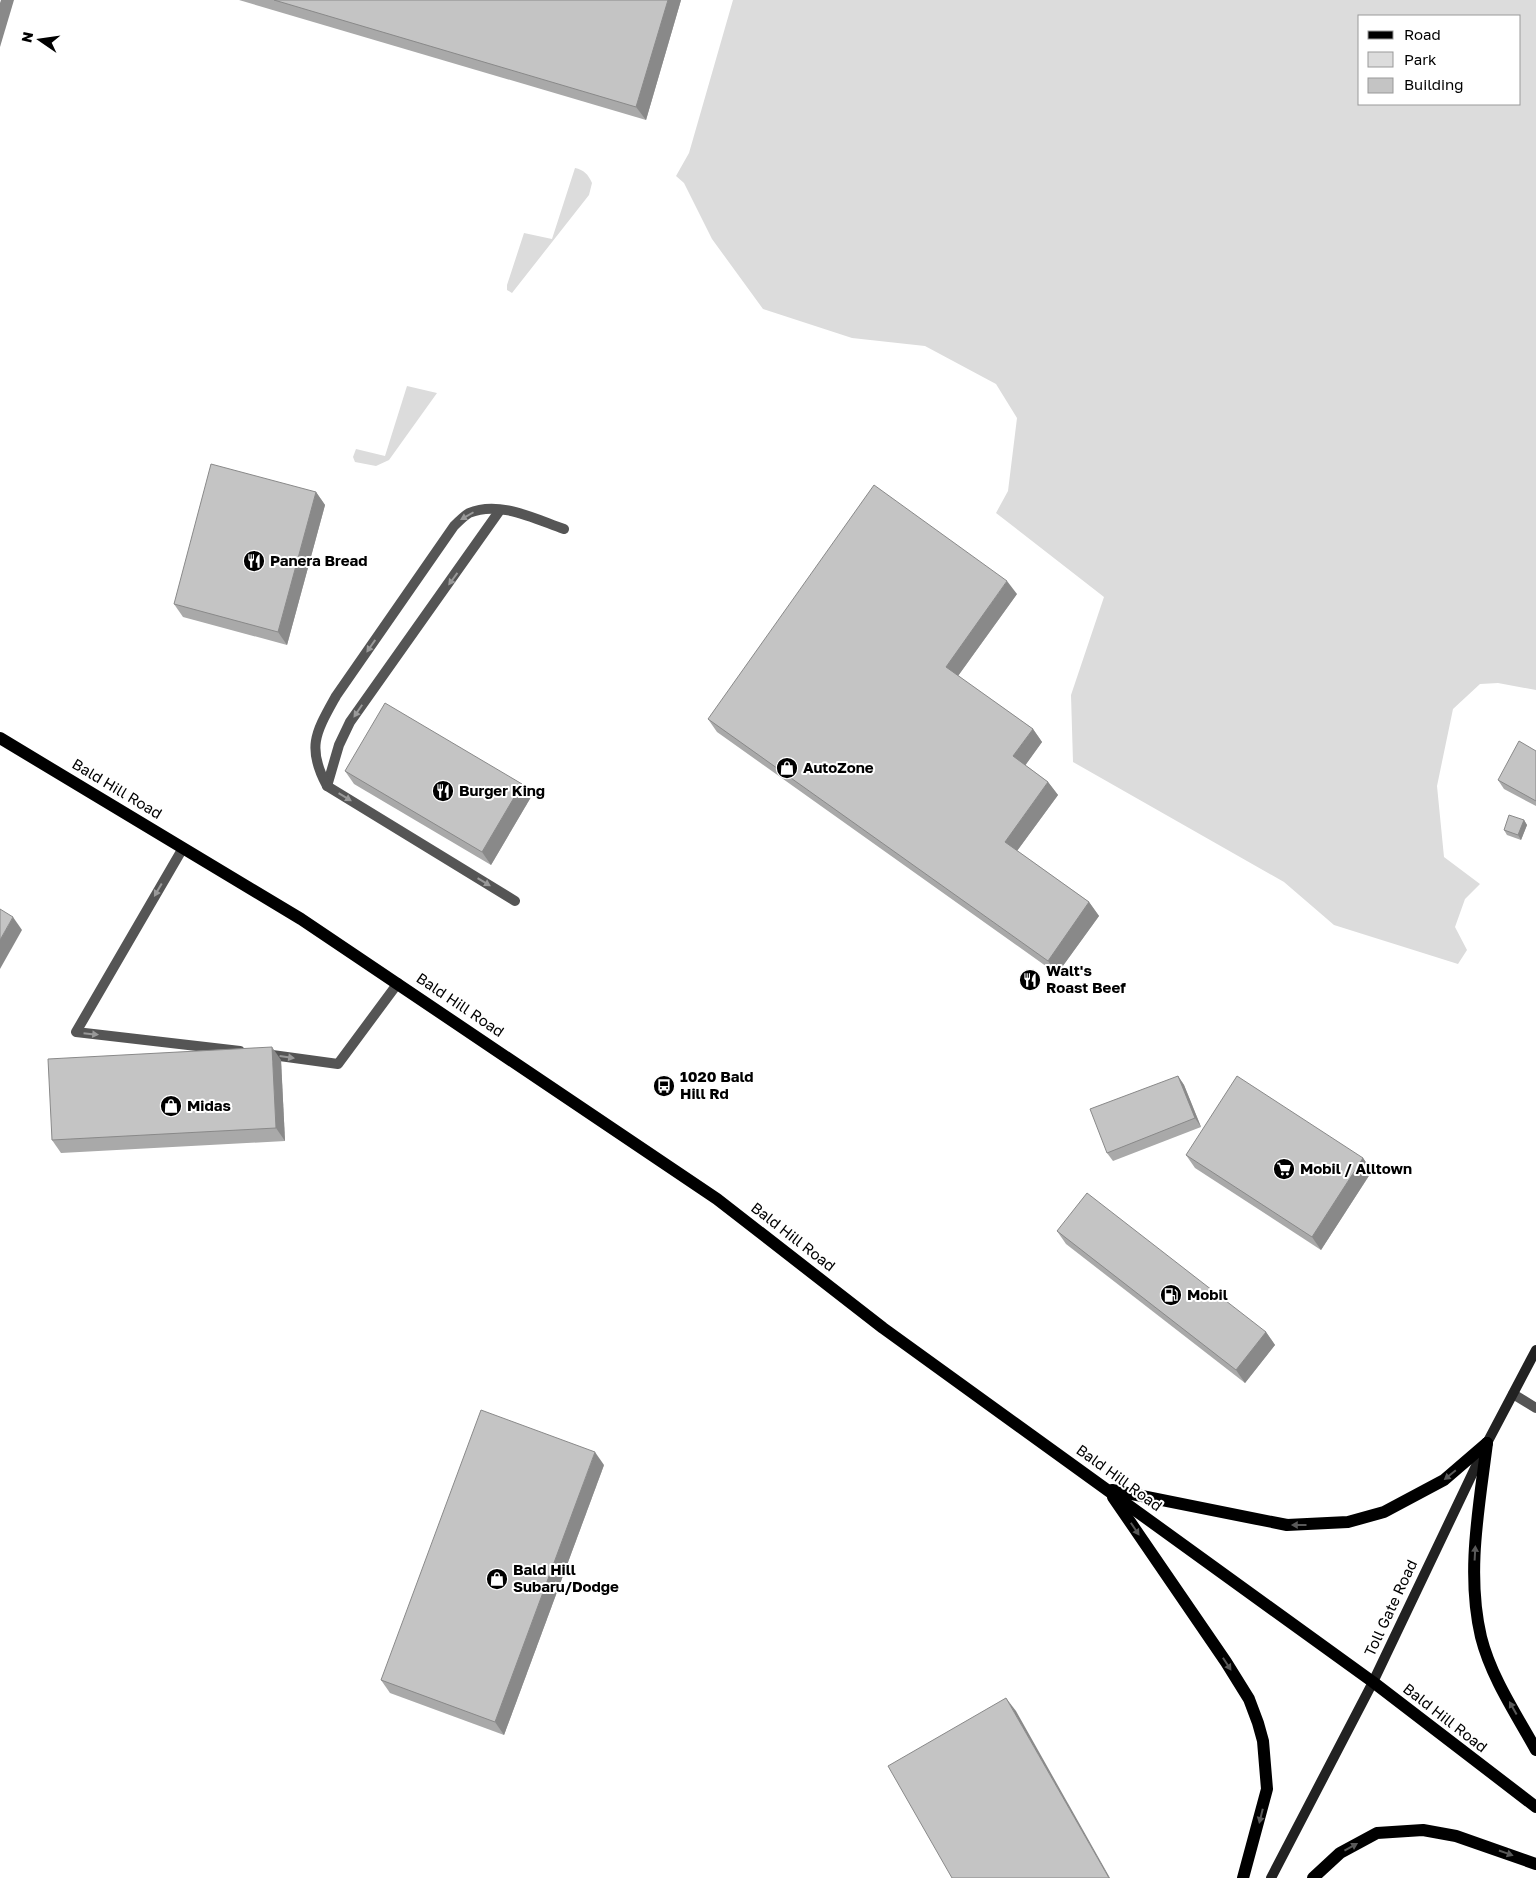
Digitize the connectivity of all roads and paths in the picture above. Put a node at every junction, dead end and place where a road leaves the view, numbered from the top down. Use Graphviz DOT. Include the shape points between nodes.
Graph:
graph roads {
  1 [pos="500,510"];
  2 [pos="564,529"];
  3 [pos="0,738"];
  4 [pos="327,786"];
  5 [pos="182,848"];
  6 [pos="515,901"];
  7 [pos="398,983"];
  8 [pos="1536,1350"];
  9 [pos="1513,1394"];
  10 [pos="1536,1408"];
  11 [pos="1487,1444"];
  12 [pos="1107,1489"];
  13 [pos="1373,1682"];
  14 [pos="1536,1750"];
  15 [pos="1536,1807"];
  16 [pos="1536,1864"];
  17 [pos="1243,1878"];
  18 [pos="1271,1878"];
  19 [pos="1313,1878"];
  1 -- 2 [label="lane"];
  1 -- 4 [label="lane, one-way" via="350,722 339,745"];
  1 -- 4 [label="lane, one-way" via="468,514 454,526 336,696 320,725 314,750"];
  3 -- 5 [label="main road, Bald Hill Road"];
  4 -- 6 [label="lane, one-way"];
  5 -- 7 [label="main road, Bald Hill Road"];
  5 -- 7 [label="lane, one-way" via="76,1032 338,1064"];
  7 -- 12 [label="main road, Bald Hill Road" via="717,1199 884,1328"];
  8 -- 9 [label="main road, Toll Gate Road"];
  9 -- 10 [label="lane"];
  9 -- 11 [label="main road, Toll Gate Road"];
  11 -- 12 [label="main road, one-way" via="1444,1480 1384,1512 1340,1523 1287,1525"];
  11 -- 13 [label="main road, Toll Gate Road"];
  14 -- 11 [label="main road, one-way" via="1496,1677 1482,1638 1474,1594 1476,1526"];
  12 -- 13 [label="main road, Bald Hill Road"];
  12 -- 17 [label="main road, one-way" via="1226,1662 1249,1699 1258,1723 1263,1741 1267,1789"];
  13 -- 15 [label="main road, Bald Hill Road"];
  13 -- 18 [label="main road, Toll Gate Road"];
  19 -- 16 [label="main road, one-way" via="1340,1853 1377,1833 1423,1830 1456,1836"];
}
